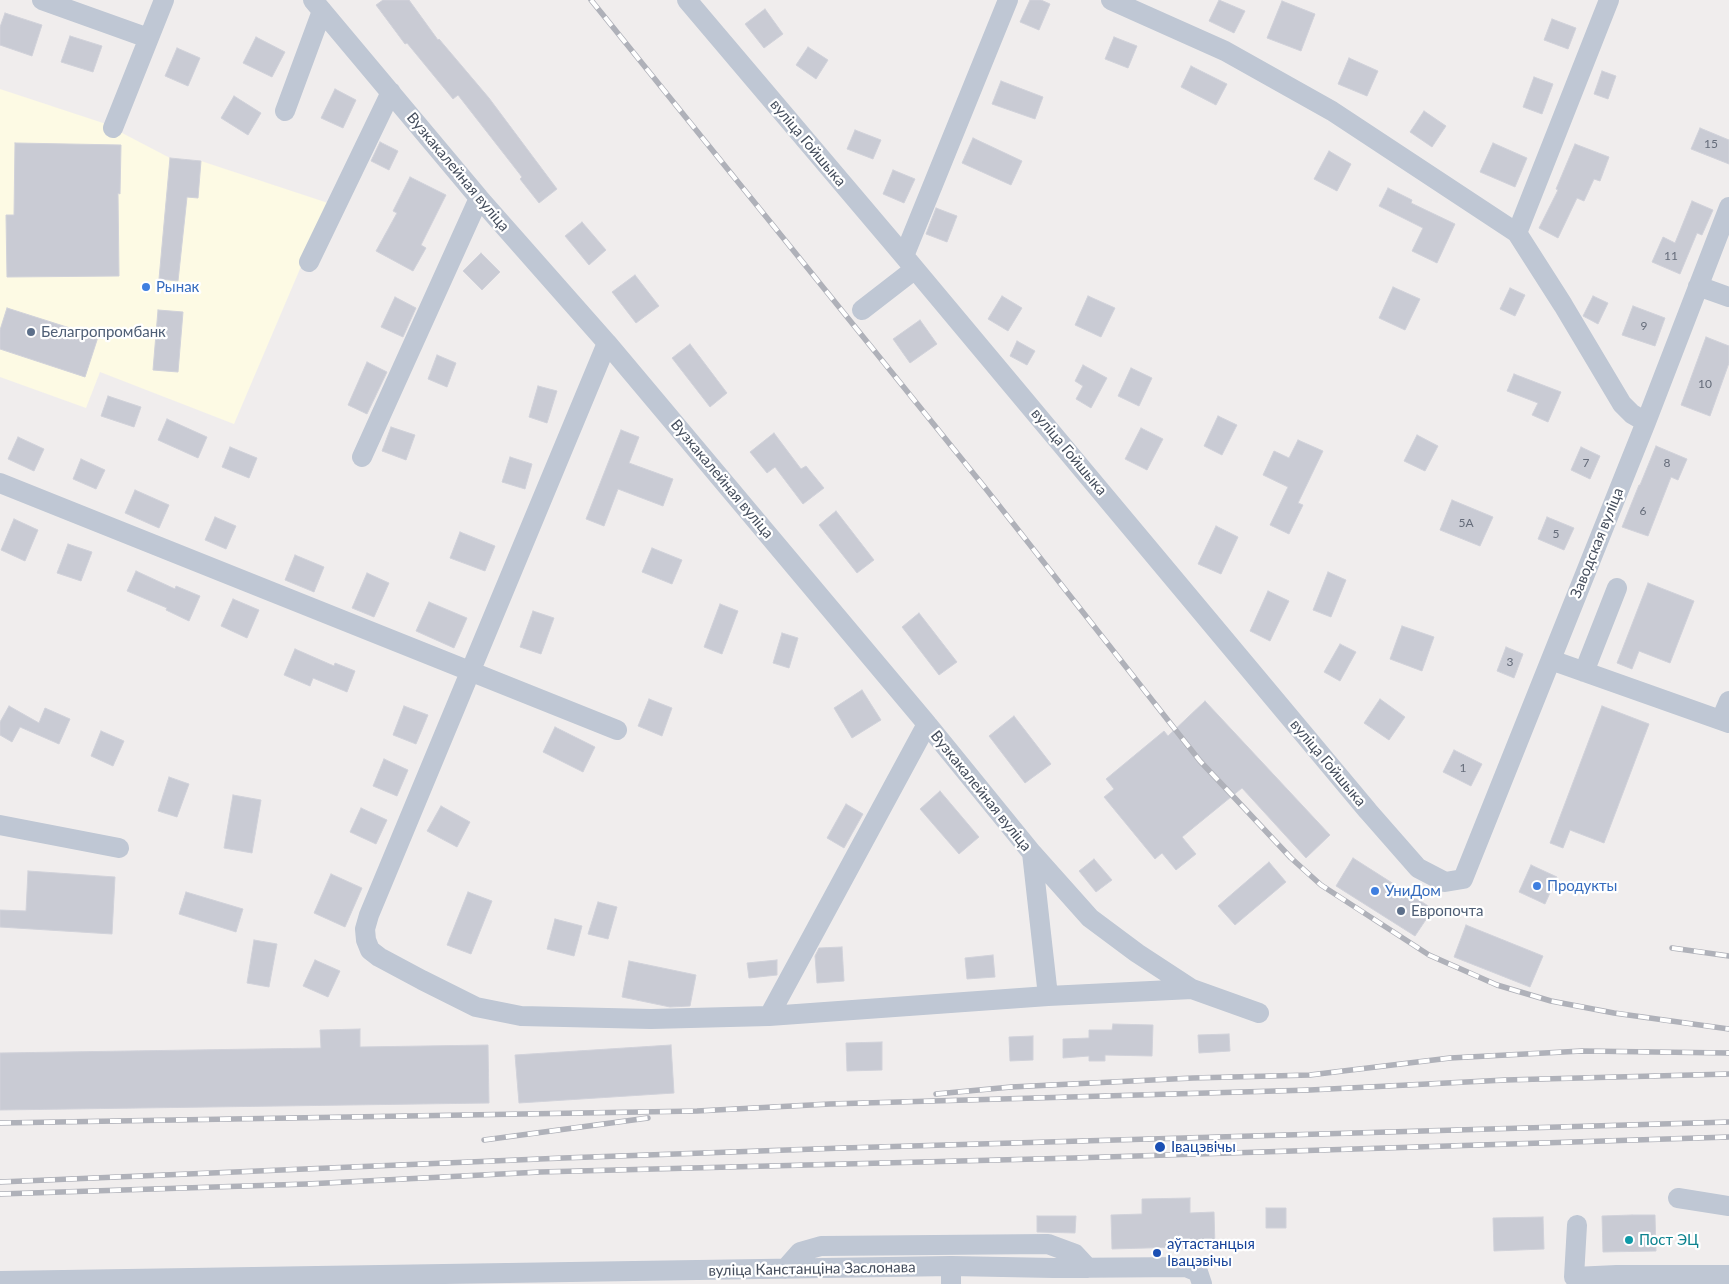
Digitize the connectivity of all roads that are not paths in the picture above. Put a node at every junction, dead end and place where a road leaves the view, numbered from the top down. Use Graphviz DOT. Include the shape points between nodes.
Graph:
graph roads {
  1 [pos="42,0"];
  2 [pos="164,0"];
  3 [pos="687,0"];
  4 [pos="1008,0"];
  5 [pos="1111,0"];
  6 [pos="1609,0"];
  7 [pos="318,6"];
  8 [pos="148,38"];
  9 [pos="391,92"];
  10 [pos="285,111"];
  11 [pos="113,128"];
  12 [pos="479,198"];
  13 [pos="1729,207"];
  14 [pos="1517,233"];
  15 [pos="309,262"];
  16 [pos="910,263"];
  17 [pos="1698,286"];
  18 [pos="1729,297"];
  19 [pos="862,310"];
  20 [pos="607,343"];
  21 [pos="1646,422"];
  22 [pos="362,457"];
  23 [pos="0,483"];
  24 [pos="1617,588"];
  25 [pos="1550,660"];
  26 [pos="470,671"];
  27 [pos="1584,672"];
  28 [pos="1729,701"];
  29 [pos="1725,722"];
  30 [pos="927,724"];
  31 [pos="618,730"];
  32 [pos="0,825"];
  33 [pos="119,848"];
  34 [pos="1032,853"];
  35 [pos="1463,879"];
  36 [pos="1192,990"];
  37 [pos="1048,996"];
  38 [pos="1259,1013"];
  39 [pos="769,1016"];
  40 [pos="1678,1198"];
  41 [pos="1729,1206"];
  42 [pos="1577,1225"];
  43 [pos="785,1269"];
  44 [pos="1729,1274"];
  45 [pos="951,1275"];
  46 [pos="822,1276"];
  47 [pos="1083,1276"];
  48 [pos="600,1278"];
  49 [pos="531,1279"];
  50 [pos="0,1280"];
  51 [pos="323,1280"];
  52 [pos="246,1281"];
  53 [pos="117,1282"];
  54 [pos="1202,1284"];
  1 -- 8 [label="street"];
  2 -- 8 [label="street"];
  3 -- 16 [label="street, вуліца Гойшыка"];
  4 -- 16 [label="street"];
  5 -- 14 [label="street" via="1225,51 1324,107"];
  6 -- 14 [label="street"];
  7 -- 9 [label="street, Вузкакалейная вуліца"];
  7 -- 10 [label="street"];
  8 -- 11 [label="street"];
  9 -- 12 [label="street, Вузкакалейная вуліца"];
  9 -- 15 [label="street"];
  12 -- 20 [label="street, Вузкакалейная вуліца"];
  12 -- 22 [label="street"];
  13 -- 17 [label="street, Заводская вуліца"];
  14 -- 21 [label="street" via="1622,404"];
  16 -- 19 [label="street"];
  16 -- 35 [label="street, вуліца Гойшыка" via="1418,868 1445,882"];
  17 -- 18 [label="street"];
  17 -- 21 [label="street, Заводская вуліца"];
  20 -- 26 [label="street"];
  20 -- 30 [label="street, Вузкакалейная вуліца"];
  21 -- 25 [label="street, Заводская вуліца"];
  23 -- 26 [label="street"];
  24 -- 27 [label="street"];
  25 -- 27 [label="street"];
  25 -- 35 [label="street, Заводская вуліца"];
  26 -- 31 [label="street"];
  26 -- 39 [label="street" via="369,915 365,929 370,950 476,1006 521,1016 651,1019"];
  27 -- 29 [label="street"];
  28 -- 29 [label="street"];
  30 -- 34 [label="street, Вузкакалейная вуліца"];
  30 -- 39 [label="street"];
  32 -- 33 [label="street"];
  34 -- 36 [label="street" via="1090,918"];
  34 -- 37 [label="street, Вузкакалейная вуліца"];
  36 -- 37 [label="street"];
  36 -- 38 [label="street"];
  37 -- 39 [label="street"];
  40 -- 41 [label="street"];
  42 -- 44 [label="street" via="1574,1277"];
  43 -- 46 [label="street, вуліца Канстанціна Заслонава"];
  43 -- 47 [label="street" via="800,1252 821,1246 1048,1244 1075,1254"];
  43 -- 48 [label="street, вуліца Канстанціна Заслонава"];
  45 -- 46 [label="street, вуліца Канстанціна Заслонава"];
  45 -- 47 [label="street, вуліца Канстанціна Заслонава" via="1054,1268"];
  47 -- 54 [label="street" via="1186,1266 1198,1272"];
  48 -- 49 [label="street, вуліца Канстанціна Заслонава"];
  49 -- 51 [label="street, вуліца Канстанціна Заслонава"];
  50 -- 53 [label="street, вуліца Канстанціна Заслонава"];
  51 -- 52 [label="street, вуліца Канстанціна Заслонава"];
  52 -- 53 [label="street, вуліца Канстанціна Заслонава"];
}
